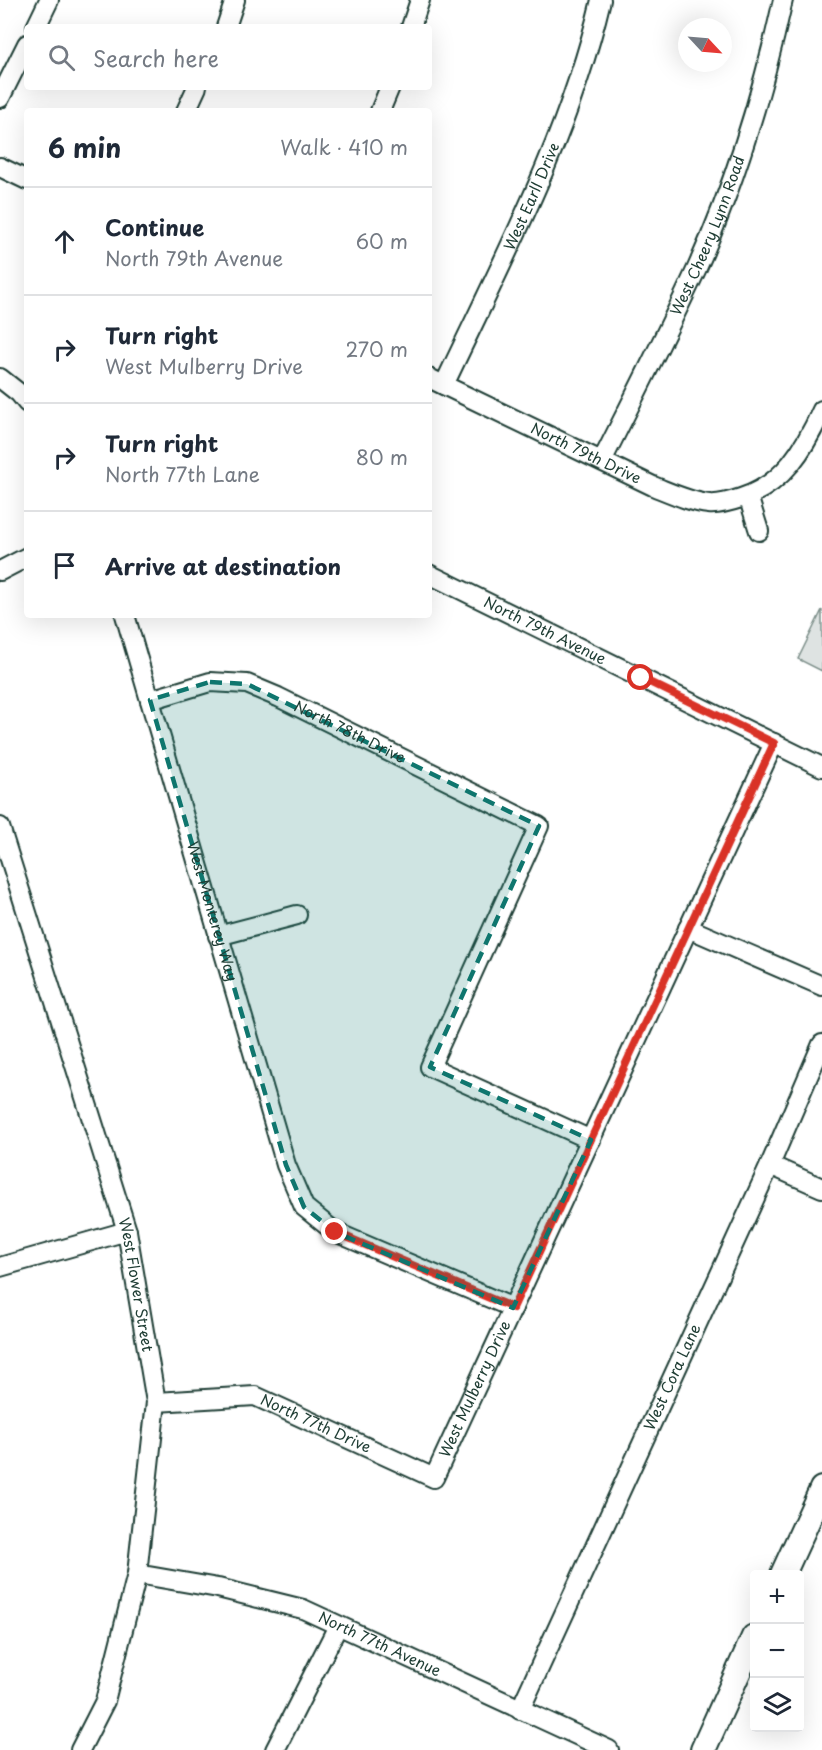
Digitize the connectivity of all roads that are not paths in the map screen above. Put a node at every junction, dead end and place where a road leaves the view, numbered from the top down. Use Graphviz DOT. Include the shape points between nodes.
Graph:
graph roads {
  1 [pos="49,0"];
  2 [pos="235,0"];
  3 [pos="420,0"];
  4 [pos="601,0"];
  5 [pos="783,0"];
  6 [pos="37,24"];
  7 [pos="227,24"];
  8 [pos="412,24"];
  9 [pos="24,50"];
  10 [pos="196,90"];
  11 [pos="389,90"];
  12 [pos="0,98"];
  13 [pos="187,108"];
  14 [pos="381,108"];
  15 [pos="0,167"];
  16 [pos="24,179"];
  17 [pos="0,378"];
  18 [pos="437,381"];
  19 [pos="24,399"];
  20 [pos="822,410"];
  21 [pos="602,461"];
  22 [pos="748,496"];
  23 [pos="759,531"];
  24 [pos="24,559"];
  25 [pos="0,571"];
  26 [pos="432,575"];
  27 [pos="126,618"];
  28 [pos="150,700"];
  29 [pos="774,743"];
  30 [pos="822,767"];
  31 [pos="0,827"];
  32 [pos="297,915"];
  33 [pos="688,928"];
  34 [pos="218,936"];
  35 [pos="822,986"];
  36 [pos="822,1044"];
  37 [pos="591,1140"];
  38 [pos="770,1165"];
  39 [pos="822,1188"];
  40 [pos="127,1231"];
  41 [pos="0,1267"];
  42 [pos="513,1308"];
  43 [pos="156,1402"];
  44 [pos="434,1478"];
  45 [pos="822,1489"];
  46 [pos="785,1570"];
  47 [pos="138,1574"];
  48 [pos="338,1626"];
  49 [pos="750,1646"];
  50 [pos="520,1710"];
  51 [pos="80,1750"];
  52 [pos="275,1750"];
  53 [pos="609,1750"];
  54 [pos="703,1750"];
  1 -- 6 [label="street"];
  2 -- 7 [label="street"];
  3 -- 8 [label="street"];
  4 -- 18 [label="street, West Earll Drive" via="570,103 542,177"];
  5 -- 21 [label="street, West Cheery Lynn Road" via="743,148 718,214 697,267"];
  9 -- 12 [label="street"];
  10 -- 13 [label="street"];
  11 -- 14 [label="street"];
  15 -- 16 [label="street"];
  17 -- 19 [label="street"];
  18 -- 21 [label="street, North 79th Drive"];
  20 -- 22 [label="street" via="801,451 784,473"];
  21 -- 22 [label="street, North 79th Drive" via="685,499 711,504"];
  22 -- 23 [label="street"];
  24 -- 25 [label="street"];
  26 -- 29 [label="street, North 79th Avenue"];
  27 -- 28 [label="street, West Monterey Way"];
  28 -- 34 [label="street, West Monterey Way"];
  28 -- 37 [label="street, North 78th Drive" via="210,682 247,684 539,826 430,1067"];
  29 -- 30 [label="street, North 79th Avenue"];
  29 -- 33 [label="street, West Mulberry Drive"];
  31 -- 40 [label="street, West Flower Street"];
  32 -- 34 [label="street"];
  33 -- 35 [label="street"];
  33 -- 37 [label="street, West Mulberry Drive"];
  34 -- 42 [label="street, West Monterey Way" via="286,1165 304,1207 335,1232"];
  36 -- 38 [label="street, West Cora Lane"];
  37 -- 42 [label="street, West Mulberry Drive"];
  38 -- 39 [label="street"];
  38 -- 50 [label="street, West Cora Lane"];
  40 -- 41 [label="street"];
  40 -- 43 [label="street, West Flower Street"];
  42 -- 44 [label="street, West Mulberry Drive"];
  43 -- 44 [label="street, North 77th Drive" via="255,1396"];
  43 -- 47 [label="street, West Flower Street"];
  45 -- 46 [label="street"];
  47 -- 48 [label="street, North 77th Avenue" via="303,1609"];
  47 -- 51 [label="street, West Flower Street" via="105,1701"];
  48 -- 50 [label="street, North 77th Avenue"];
  48 -- 52 [label="street"];
  49 -- 54 [label="street"];
  50 -- 53 [label="street, North 77th Avenue"];
}
